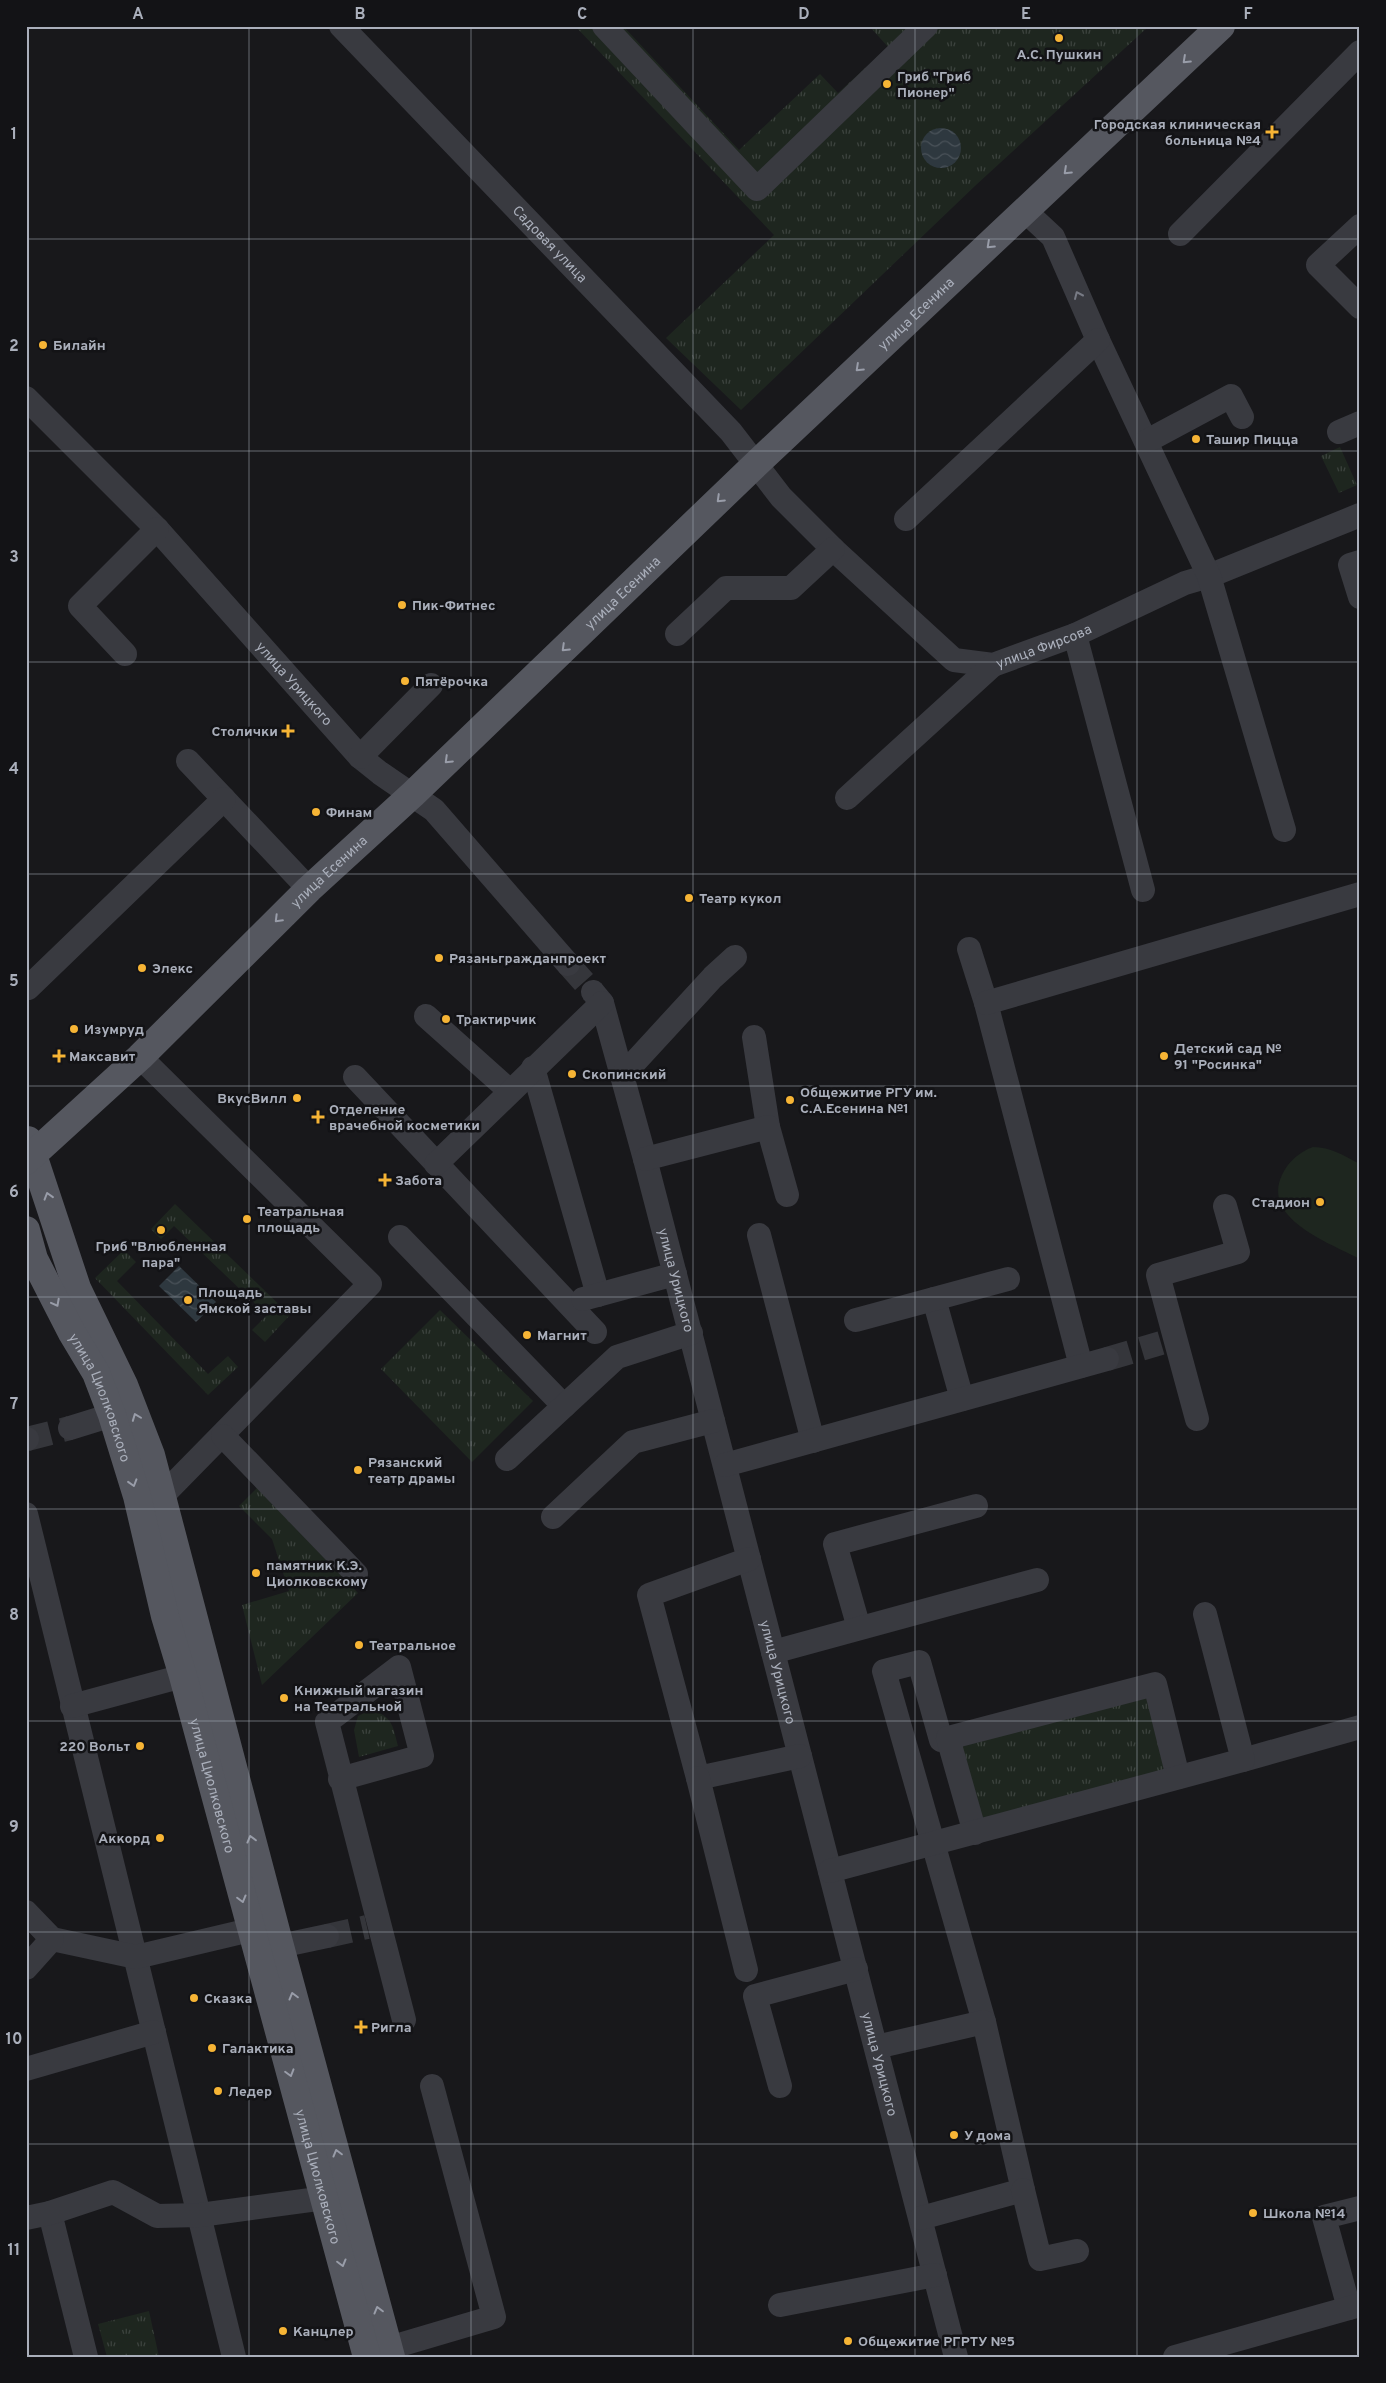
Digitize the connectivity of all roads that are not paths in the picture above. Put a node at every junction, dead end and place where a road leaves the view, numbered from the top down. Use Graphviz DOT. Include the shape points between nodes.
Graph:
graph roads {
  1 [pos="341,26"];
  2 [pos="604,26"];
  3 [pos="926,26"];
  4 [pos="1221,26"];
  5 [pos="1360,52"];
  6 [pos="1025,211"];
  7 [pos="1360,226"];
  8 [pos="1179,233"];
  9 [pos="1360,306"];
  10 [pos="1098,340"];
  11 [pos="26,398"];
  12 [pos="1242,417"];
  13 [pos="1147,441"];
  14 [pos="755,465"];
  15 [pos="1360,515"];
  16 [pos="906,518"];
  17 [pos="157,529"];
  18 [pos="833,550"];
  19 [pos="1360,562"];
  20 [pos="1209,576"];
  21 [pos="1360,597"];
  22 [pos="677,634"];
  23 [pos="1075,635"];
  24 [pos="125,654"];
  25 [pos="993,666"];
  26 [pos="431,684"];
  27 [pos="360,757"];
  28 [pos="188,761"];
  29 [pos="413,794"];
  30 [pos="847,798"];
  31 [pos="224,799"];
  32 [pos="1284,830"];
  33 [pos="309,889"];
  34 [pos="1143,890"];
  35 [pos="1360,894"];
  36 [pos="969,948"];
  37 [pos="735,957"];
  38 [pos="568,964"];
  39 [pos="28,988"];
  40 [pos="986,1003"];
  41 [pos="426,1016"];
  42 [pos="754,1037"];
  43 [pos="147,1064"];
  44 [pos="533,1068"];
  45 [pos="622,1076"];
  46 [pos="355,1078"];
  47 [pos="510,1091"];
  48 [pos="768,1127"];
  49 [pos="29,1150"];
  50 [pos="645,1159"];
  51 [pos="436,1164"];
  52 [pos="787,1195"];
  53 [pos="1225,1206"];
  54 [pos="26,1230"];
  55 [pos="759,1234"];
  56 [pos="400,1237"];
  57 [pos="61,1238"];
  58 [pos="30,1262"];
  59 [pos="675,1274"];
  60 [pos="1008,1279"];
  61 [pos="598,1295"];
  62 [pos="934,1299"];
  63 [pos="567,1304"];
  64 [pos="856,1320"];
  65 [pos="595,1332"];
  66 [pos="690,1333"];
  67 [pos="1107,1359"];
  68 [pos="1081,1366"];
  69 [pos="962,1400"];
  70 [pos="564,1406"];
  71 [pos="112,1415"];
  72 [pos="1197,1419"];
  73 [pos="713,1421"];
  74 [pos="70,1428"];
  75 [pos="223,1436"];
  76 [pos="813,1440"];
  77 [pos="507,1458"];
  78 [pos="725,1465"];
  79 [pos="162,1496"];
  80 [pos="976,1506"];
  81 [pos="26,1514"];
  82 [pos="554,1517"];
  83 [pos="749,1559"];
  84 [pos="356,1574"];
  85 [pos="1037,1580"];
  86 [pos="34,1583"];
  87 [pos="1205,1614"];
  88 [pos="859,1628"];
  89 [pos="773,1652"];
  90 [pos="183,1676"];
  91 [pos="72,1706"];
  92 [pos="1360,1727"];
  93 [pos="948,1738"];
  94 [pos="800,1756"];
  95 [pos="1243,1760"];
  96 [pos="1178,1777"];
  97 [pos="698,1778"];
  98 [pos="340,1779"];
  99 [pos="975,1834"];
  100 [pos="935,1844"];
  101 [pos="830,1871"];
  102 [pos="26,1912"];
  103 [pos="250,1930"];
  104 [pos="327,1936"];
  105 [pos="52,1939"];
  106 [pos="280,1946"];
  107 [pos="136,1957"];
  108 [pos="26,1968"];
  109 [pos="856,1969"];
  110 [pos="746,1970"];
  111 [pos="404,2020"];
  112 [pos="984,2022"];
  113 [pos="154,2032"];
  114 [pos="876,2047"];
  115 [pos="26,2069"];
  116 [pos="432,2086"];
  117 [pos="780,2086"];
  118 [pos="1023,2190"];
  119 [pos="325,2198"];
  120 [pos="1360,2208"];
  121 [pos="50,2213"];
  122 [pos="200,2215"];
  123 [pos="26,2218"];
  124 [pos="921,2218"];
  125 [pos="1077,2251"];
  126 [pos="935,2275"];
  127 [pos="780,2304"];
  128 [pos="1354,2307"];
  129 [pos="382,2354"];
  130 [pos="86,2357"];
  131 [pos="234,2357"];
  132 [pos="956,2357"];
  133 [pos="1175,2357"];
  1 -- 14 [label="street, Садовая улица" via="732,432"];
  2 -- 3 [label="street" via="757,189"];
  4 -- 6 [label="main road, улица Есенина, one-way"];
  5 -- 8 [label="street"];
  10 -- 6 [label="street, one-way" via="1053,237"];
  6 -- 14 [label="main road, улица Есенина, one-way"];
  7 -- 9 [label="street" via="1318,265"];
  10 -- 13 [label="street"];
  10 -- 16 [label="street"];
  11 -- 17 [label="street, улица Урицкого"];
  12 -- 13 [label="street" via="1231,396"];
  13 -- 20 [label="street"];
  14 -- 18 [label="street, улица Фирсова"];
  14 -- 29 [label="main road, улица Есенина, one-way"];
  15 -- 20 [label="street, улица Фирсова"];
  17 -- 24 [label="street" via="80,606"];
  17 -- 27 [label="street, улица Урицкого"];
  18 -- 22 [label="street" via="791,588 726,588"];
  18 -- 25 [label="street, улица Фирсова" via="954,660"];
  19 -- 21 [label="street" via="1350,565"];
  20 -- 23 [label="street, улица Фирсова" via="1185,583"];
  20 -- 32 [label="street"];
  23 -- 25 [label="street, улица Фирсова"];
  23 -- 34 [label="street"];
  25 -- 30 [label="street"];
  26 -- 27 [label="street"];
  27 -- 29 [label="street, улица Урицкого"];
  28 -- 31 [label="street"];
  29 -- 33 [label="main road, улица Есенина"];
  29 -- 38 [label="street, улица Урицкого" via="434,810"];
  31 -- 33 [label="street"];
  31 -- 39 [label="street"];
  33 -- 43 [label="main road, улица Есенина, one-way"];
  35 -- 40 [label="street"];
  36 -- 40 [label="street"];
  37 -- 45 [label="street"];
  40 -- 68 [label="street"];
  41 -- 47 [label="street"];
  42 -- 48 [label="street"];
  43 -- 49 [label="main road, улица Есенина"];
  43 -- 75 [label="street" via="370,1284"];
  44 -- 45 [label="street, улица Урицкого" via="597,998"];
  44 -- 47 [label="street"];
  44 -- 61 [label="street"];
  45 -- 50 [label="street, улица Урицкого"];
  46 -- 51 [label="street"];
  47 -- 51 [label="street"];
  48 -- 50 [label="street"];
  48 -- 52 [label="street"];
  57 -- 49 [label="main road, улица Циолковского, one-way"];
  50 -- 59 [label="street, улица Урицкого"];
  51 -- 63 [label="street"];
  53 -- 72 [label="street" via="1238,1252 1158,1275 1168,1341"];
  54 -- 58 [label="main road, улица Циолковского"];
  55 -- 76 [label="street"];
  56 -- 70 [label="street"];
  57 -- 58 [label="main road"];
  79 -- 57 [label="main road, улица Циолковского, one-way" via="151,1455 124,1385 77,1288"];
  58 -- 71 [label="main road, улица Циолковского, one-way" via="96,1373"];
  59 -- 61 [label="street"];
  59 -- 66 [label="street, улица Урицкого"];
  60 -- 62 [label="street"];
  61 -- 63 [label="street"];
  62 -- 64 [label="street"];
  62 -- 69 [label="street"];
  63 -- 65 [label="street"];
  66 -- 70 [label="street" via="617,1357"];
  66 -- 73 [label="street, улица Урицкого"];
  67 -- 68 [label="street"];
  68 -- 69 [label="street"];
  69 -- 76 [label="street"];
  70 -- 77 [label="street"];
  71 -- 74 [label="street"];
  71 -- 90 [label="main road, улица Циолковского, one-way" via="137,1496 164,1616"];
  73 -- 78 [label="street, улица Урицкого"];
  73 -- 82 [label="street" via="633,1442"];
  75 -- 79 [label="street"];
  75 -- 84 [label="street"];
  76 -- 78 [label="street"];
  78 -- 83 [label="street, улица Урицкого"];
  106 -- 79 [label="main road, улица Циолковского, one-way"];
  80 -- 88 [label="street" via="835,1544"];
  81 -- 86 [label="street"];
  83 -- 89 [label="street, улица Урицкого"];
  83 -- 97 [label="street" via="649,1595"];
  85 -- 88 [label="street"];
  86 -- 91 [label="street"];
  87 -- 95 [label="street"];
  88 -- 89 [label="street"];
  89 -- 94 [label="street, улица Урицкого"];
  90 -- 91 [label="street"];
  90 -- 103 [label="main road, улица Циолковского, one-way"];
  91 -- 107 [label="street"];
  92 -- 95 [label="street"];
  93 -- 96 [label="street" via="1155,1684"];
  93 -- 99 [label="street"];
  93 -- 100 [label="street" via="941,1740 919,1662 884,1671"];
  94 -- 97 [label="street"];
  94 -- 101 [label="street, улица Урицкого"];
  95 -- 96 [label="street"];
  96 -- 99 [label="street"];
  97 -- 110 [label="street"];
  98 -- 98 [label="street" via="422,1756 399,1667 327,1722"];
  98 -- 111 [label="street" via="373,1926"];
  99 -- 100 [label="street"];
  100 -- 101 [label="street"];
  100 -- 112 [label="street"];
  101 -- 109 [label="street, улица Урицкого"];
  102 -- 105 [label="street"];
  103 -- 107 [label="street"];
  103 -- 119 [label="main road, улица Циолковского, one-way"];
  104 -- 106 [label="street"];
  105 -- 107 [label="street"];
  105 -- 108 [label="street"];
  129 -- 106 [label="main road, улица Циолковского, one-way"];
  107 -- 113 [label="street"];
  109 -- 114 [label="street, улица Урицкого"];
  109 -- 117 [label="street" via="755,1996"];
  112 -- 114 [label="street"];
  112 -- 118 [label="street"];
  113 -- 115 [label="street"];
  113 -- 122 [label="street"];
  114 -- 124 [label="street, улица Урицкого"];
  116 -- 129 [label="street" via="494,2318"];
  118 -- 124 [label="street"];
  118 -- 125 [label="street" via="1040,2259"];
  119 -- 122 [label="street"];
  119 -- 129 [label="main road, улица Циолковского, one-way"];
  120 -- 128 [label="street" via="1324,2217"];
  121 -- 122 [label="street" via="113,2192 157,2216"];
  121 -- 123 [label="street"];
  121 -- 130 [label="street"];
  122 -- 131 [label="street"];
  124 -- 126 [label="street, улица Урицкого"];
  126 -- 127 [label="street"];
  126 -- 132 [label="street, улица Урицкого"];
  128 -- 133 [label="street"];
}
